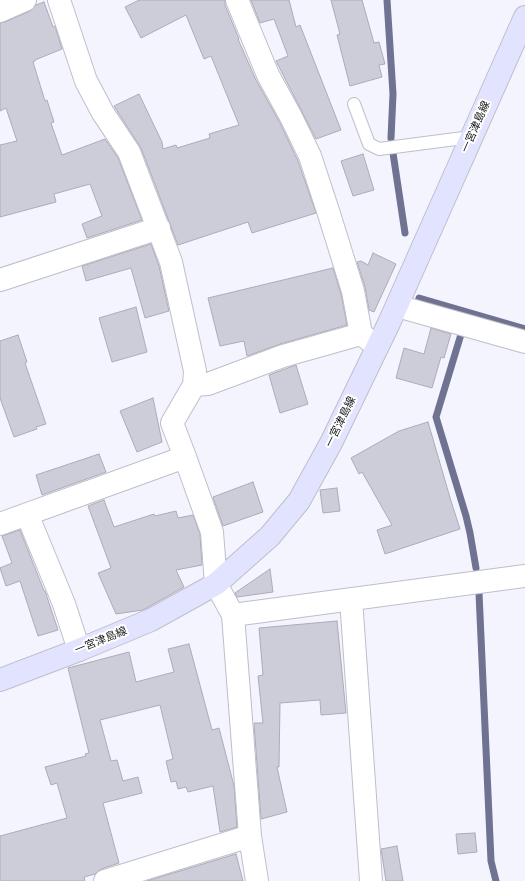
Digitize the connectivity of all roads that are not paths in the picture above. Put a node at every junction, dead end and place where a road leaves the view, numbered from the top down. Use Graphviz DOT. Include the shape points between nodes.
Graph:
graph roads {
  1 [pos="25,0"];
  2 [pos="58,0"];
  3 [pos="237,0"];
  4 [pos="0,11"];
  5 [pos="525,17"];
  6 [pos="354,104"];
  7 [pos="471,137"];
  8 [pos="160,228"];
  9 [pos="0,280"];
  10 [pos="397,306"];
  11 [pos="370,340"];
  12 [pos="525,342"];
  13 [pos="194,385"];
  14 [pos="185,456"];
  15 [pos="27,514"];
  16 [pos="0,524"];
  17 [pos="525,576"];
  18 [pos="216,584"];
  19 [pos="351,599"];
  20 [pos="233,616"];
  21 [pos="79,650"];
  22 [pos="0,680"];
  23 [pos="250,836"];
  24 [pos="105,881"];
  25 [pos="258,881"];
  26 [pos="371,881"];
  1 -- 4 [label="street"];
  2 -- 8 [label="street" via="86,81 103,113 129,152"];
  3 -- 11 [label="street" via="268,75 310,156"];
  5 -- 7 [label="main road, 一宮津島線"];
  6 -- 7 [label="lane" via="369,144 378,149"];
  7 -- 10 [label="main road, 一宮津島線"];
  8 -- 9 [label="street"];
  8 -- 13 [label="street" via="171,262 195,370"];
  10 -- 11 [label="main road, 一宮津島線"];
  10 -- 12 [label="street"];
  11 -- 13 [label="street" via="283,356 208,384"];
  11 -- 18 [label="main road, 一宮津島線" via="331,443 299,501 270,536"];
  13 -- 14 [label="street" via="172,423"];
  14 -- 15 [label="street"];
  14 -- 18 [label="street" via="212,532"];
  15 -- 16 [label="street"];
  15 -- 21 [label="street" via="64,604"];
  17 -- 19 [label="street"];
  18 -- 20 [label="street"];
  18 -- 21 [label="main road, 一宮津島線" via="151,620"];
  19 -- 20 [label="street"];
  19 -- 26 [label="street"];
  20 -- 23 [label="street"];
  21 -- 22 [label="main road, 一宮津島線"];
  23 -- 24 [label="street"];
  23 -- 25 [label="street"];
}
